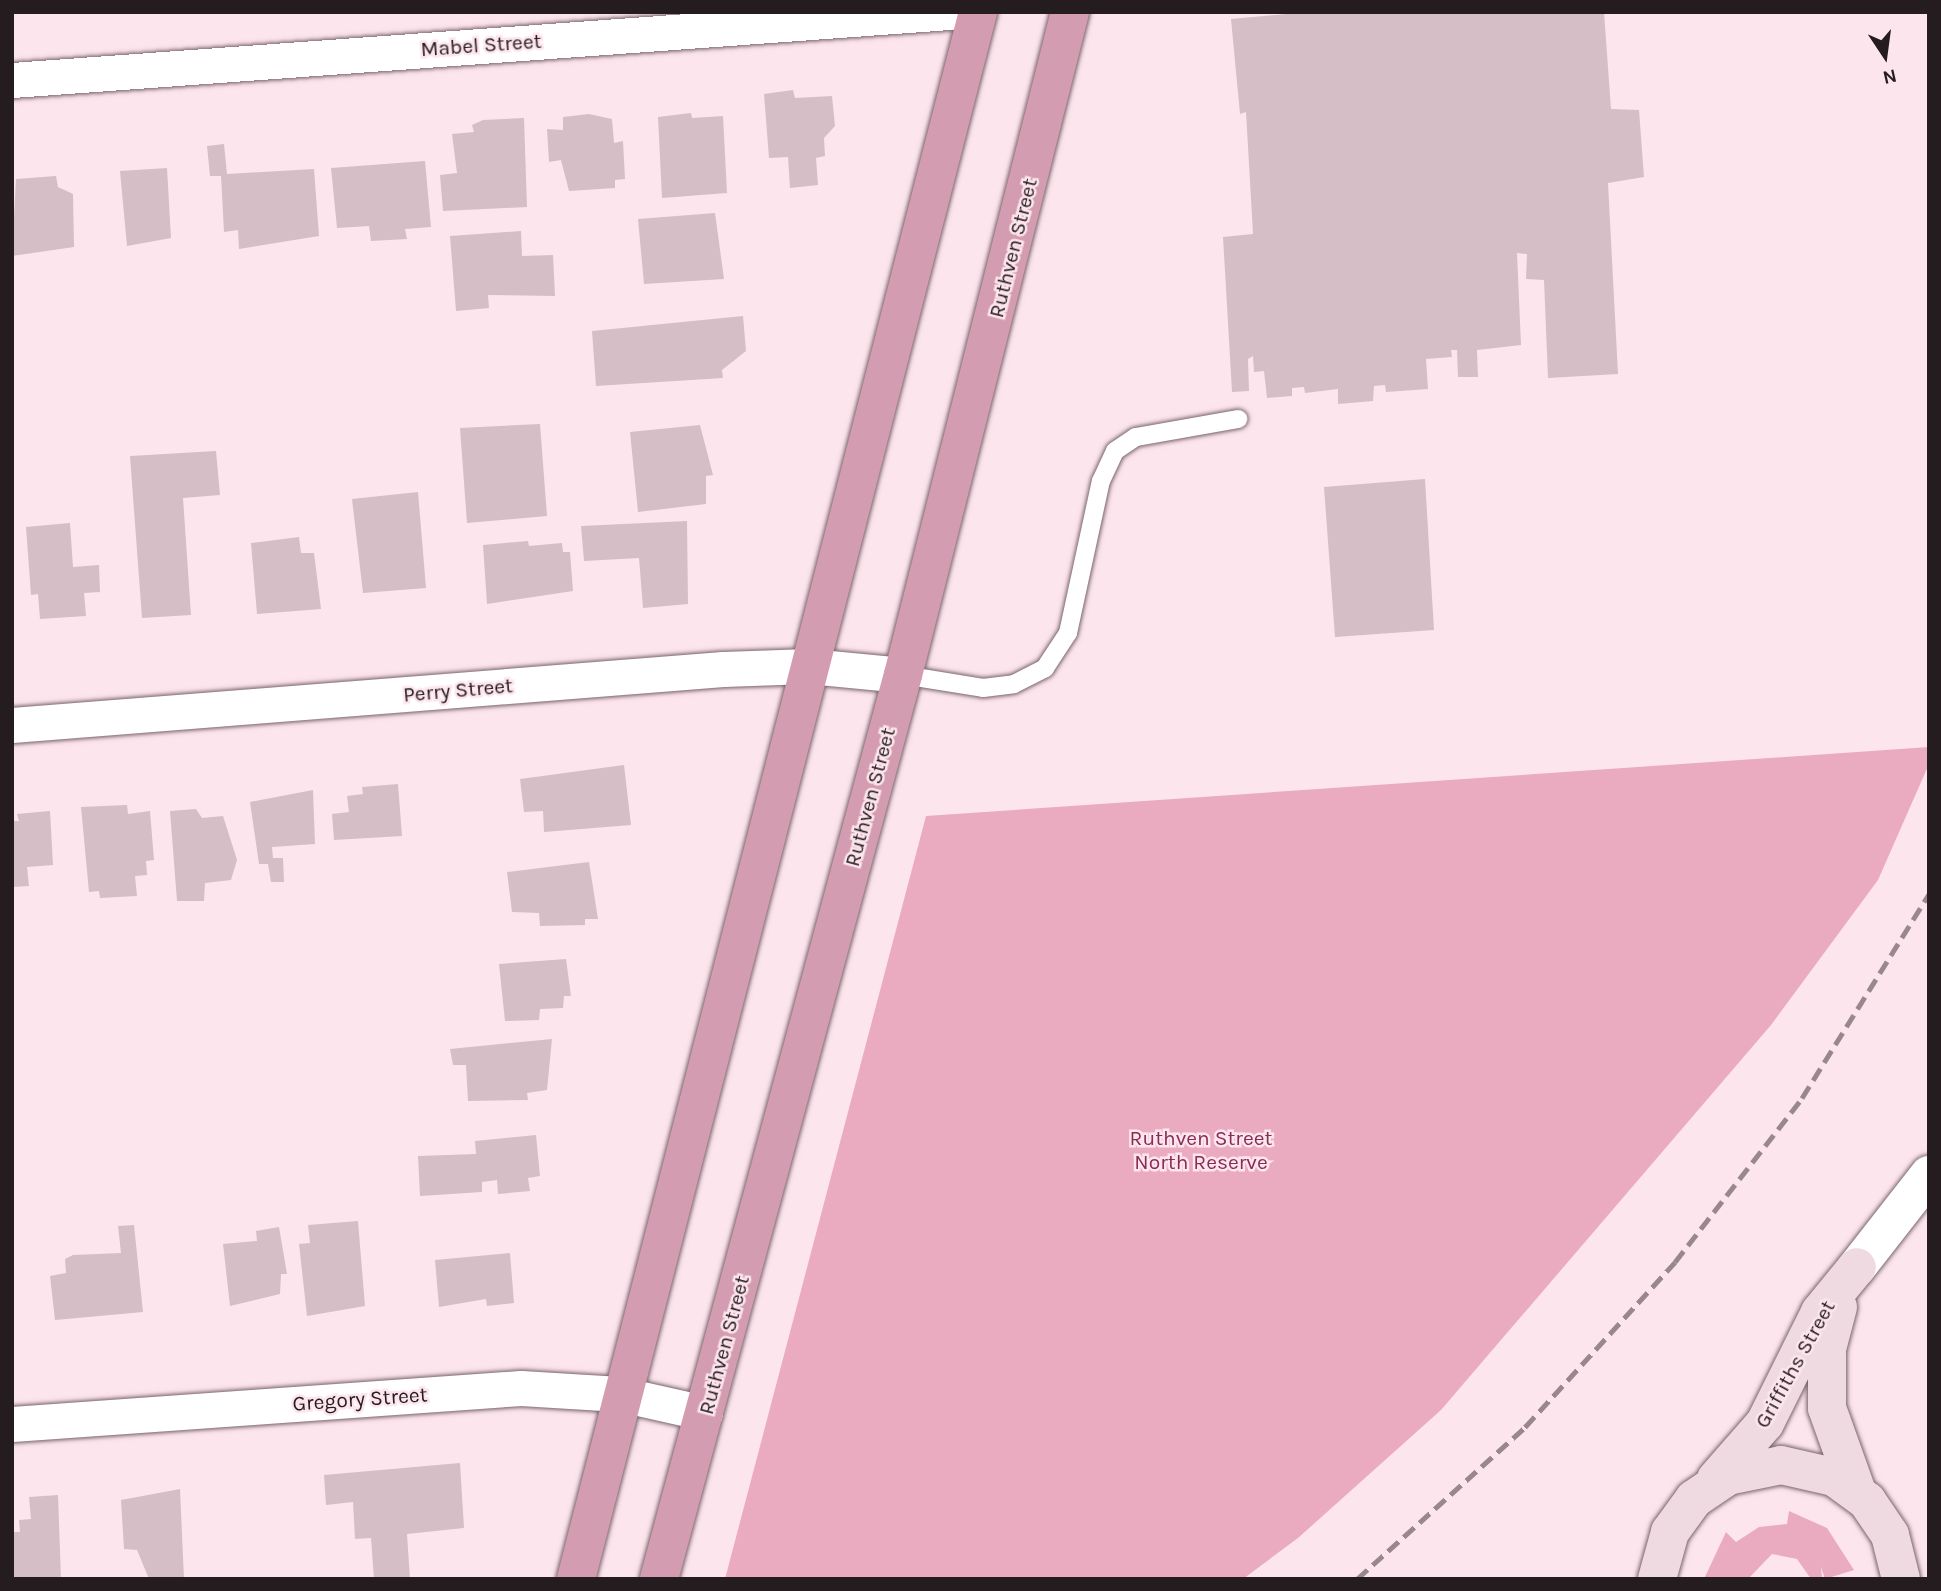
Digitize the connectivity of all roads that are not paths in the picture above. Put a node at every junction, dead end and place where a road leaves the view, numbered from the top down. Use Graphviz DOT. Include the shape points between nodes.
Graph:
graph roads {
  1 [pos="950,12"];
  2 [pos="978,12"];
  3 [pos="1070,12"];
  4 [pos="12,80"];
  5 [pos="1238,419"];
  6 [pos="809,666"];
  7 [pos="903,675"];
  8 [pos="12,725"];
  9 [pos="1929,1175"];
  10 [pos="1857,1267"];
  11 [pos="620,1394"];
  12 [pos="705,1413"];
  13 [pos="12,1424"];
  14 [pos="1704,1490"];
  15 [pos="1857,1492"];
  16 [pos="1890,1535"];
  17 [pos="1657,1576"];
  18 [pos="576,1579"];
  19 [pos="659,1579"];
  20 [pos="1901,1579"];
  21 [pos="1926,1579"];
  1 -- 4 [label="street, Mabel Street"];
  2 -- 6 [label="highway"];
  3 -- 7 [label="highway, Ruthven Street"];
  5 -- 7 [label="lane" via="1136,437 1115,451 1101,481 1068,633 1045,668 1014,684 983,688"];
  6 -- 7 [label="street, Perry Street"];
  6 -- 8 [label="street, Perry Street"];
  6 -- 11 [label="highway"];
  7 -- 12 [label="highway, Ruthven Street"];
  9 -- 10 [label="street, Griffiths Street"];
  10 -- 14 [label="main road, Griffiths Street" via="1820,1312 1765,1423"];
  10 -- 15 [label="main road, Griffiths Street" via="1833,1320 1825,1378 1833,1437"];
  11 -- 12 [label="street, Gregory Street"];
  11 -- 13 [label="street, Gregory Street" via="521,1388"];
  11 -- 18 [label="highway"];
  12 -- 19 [label="highway, Ruthven Street"];
  14 -- 15 [label="main road" via="1741,1471 1781,1465 1821,1472"];
  14 -- 17 [label="main road, Griffiths Street" via="1670,1532"];
  15 -- 16 [label="main road"];
  16 -- 20 [label="main road"];
  16 -- 21 [label="main road"];
}
